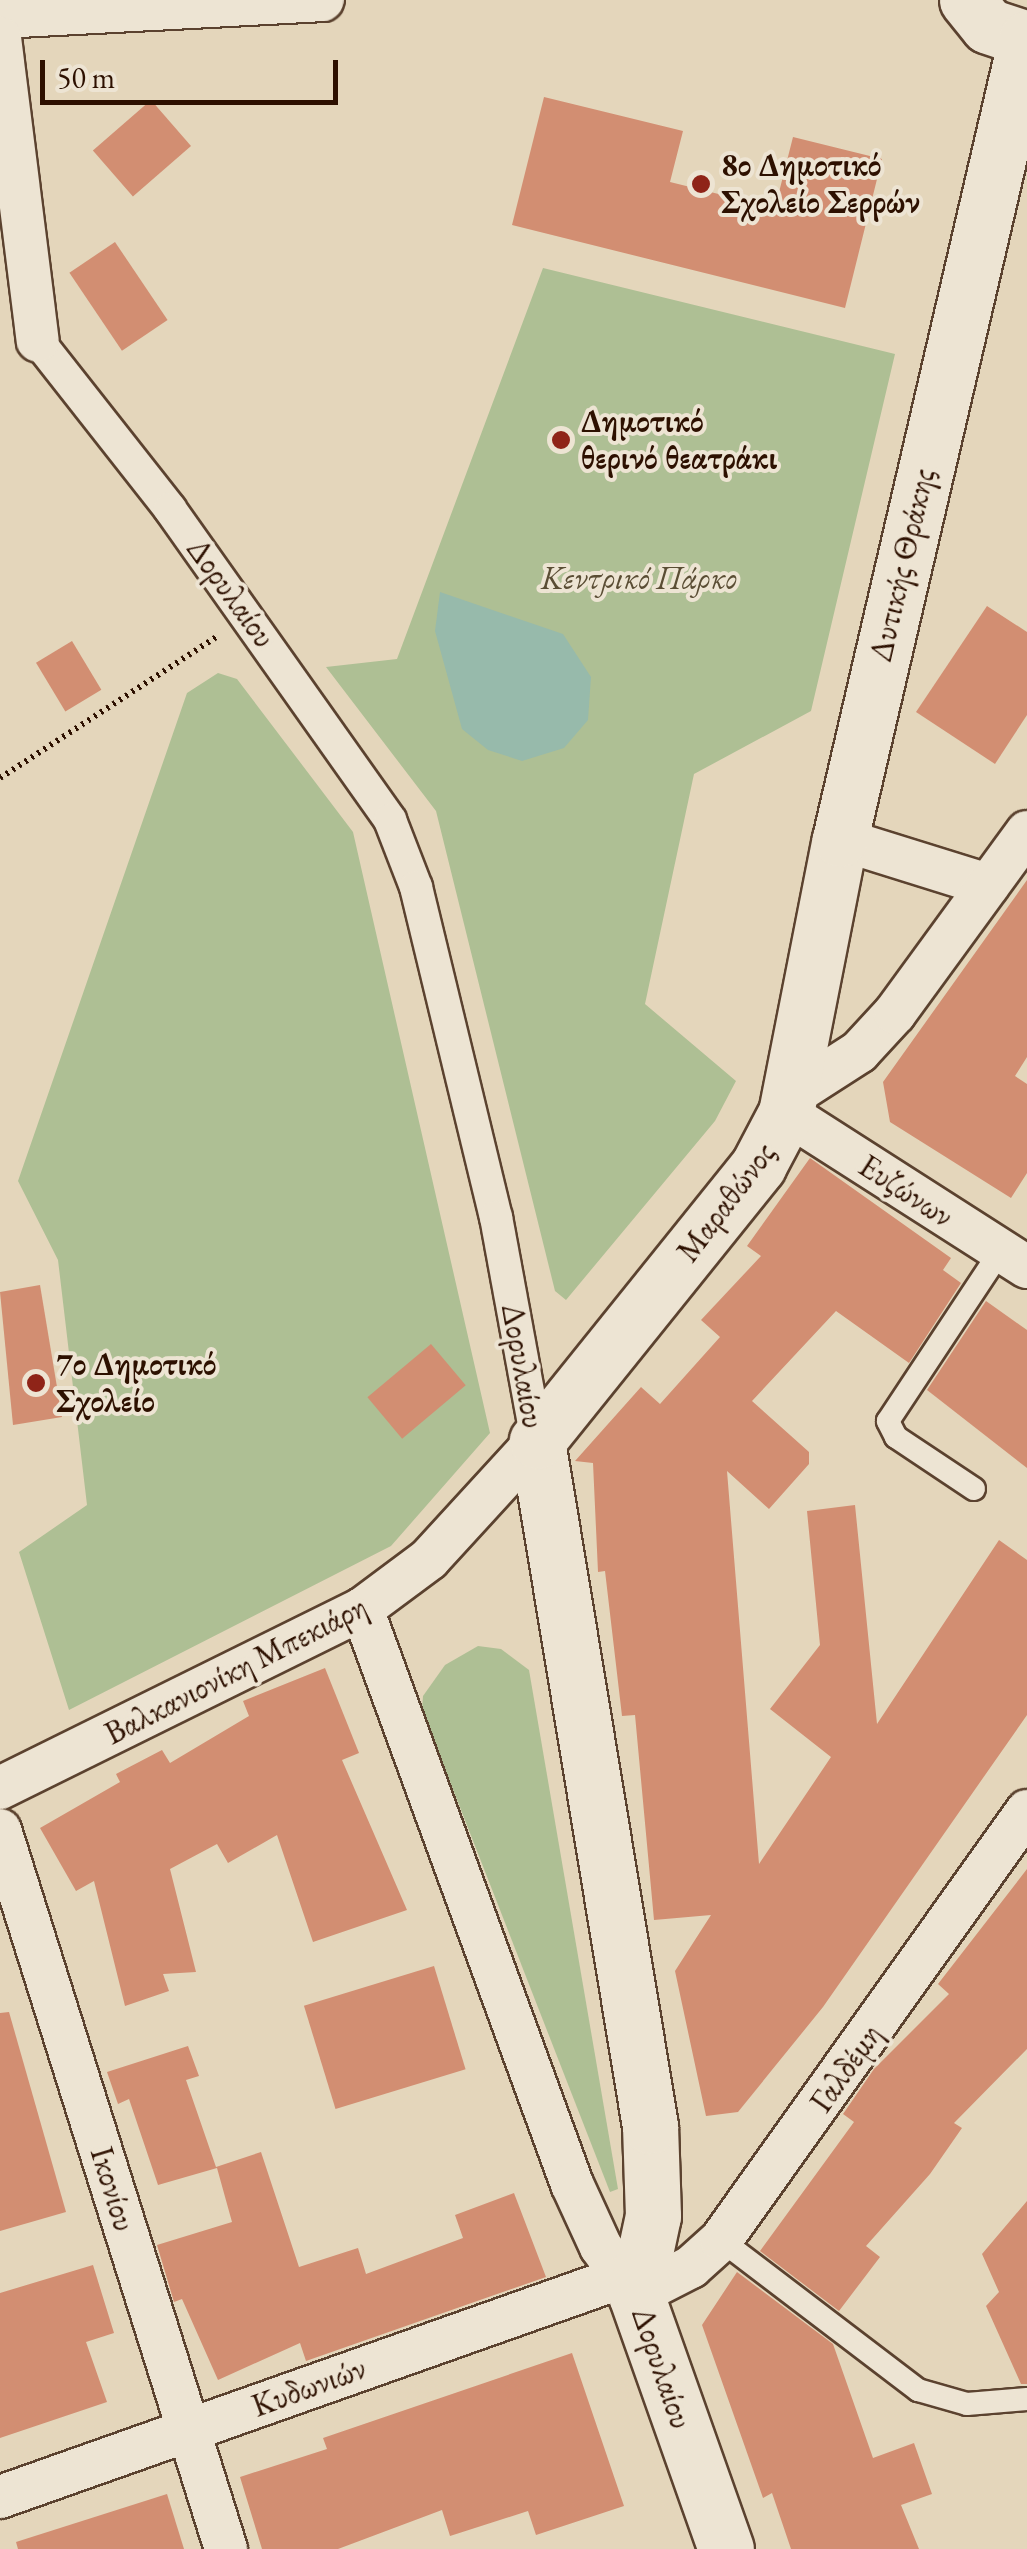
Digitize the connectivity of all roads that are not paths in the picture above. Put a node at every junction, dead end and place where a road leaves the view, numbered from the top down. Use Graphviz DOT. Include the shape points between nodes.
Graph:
graph roads {
  1 [pos="323,0"];
  2 [pos="967,0"];
  3 [pos="0,17"];
  4 [pos="0,38"];
  5 [pos="1026,39"];
  6 [pos="0,302"];
  7 [pos="38,342"];
  8 [pos="1027,832"];
  9 [pos="840,839"];
  10 [pos="988,886"];
  11 [pos="789,1104"];
  12 [pos="1014,1259"];
  13 [pos="537,1441"];
  14 [pos="974,1489"];
  15 [pos="362,1609"];
  16 [pos="0,1788"];
  17 [pos="1027,1811"];
  18 [pos="0,1830"];
  19 [pos="721,2240"];
  20 [pos="627,2286"];
  21 [pos="1027,2400"];
  22 [pos="189,2430"];
  23 [pos="0,2497"];
  24 [pos="226,2549"];
  25 [pos="726,2549"];
  1 -- 3 [label="street"];
  2 -- 5 [label="street" via="988,26"];
  4 -- 7 [label="street"];
  5 -- 9 [label="street, Δυτικής Θράκης"];
  6 -- 7 [label="street, Δορυλαίου"];
  7 -- 13 [label="street, Δορυλαίου" via="248,616 390,820 416,887 496,1217"];
  8 -- 10 [label="street"];
  9 -- 10 [label="street"];
  9 -- 11 [label="street, Δυτικής Θράκης"];
  10 -- 11 [label="street" via="860,1052"];
  11 -- 12 [label="street, Ευζώνων"];
  11 -- 13 [label="street, Μαραθώνος" via="758,1166"];
  12 -- 14 [label="lane" via="888,1421 896,1437"];
  13 -- 15 [label="street, Βαλκανιονίκη Μπεκιάρη" via="439,1549"];
  13 -- 20 [label="street, Δορυλαίου" via="650,2126 653,2216"];
  15 -- 16 [label="street, Βαλκανιονίκη Μπεκιάρη"];
  15 -- 20 [label="street" via="572,2184"];
  17 -- 19 [label="street, Γαλδέμη"];
  18 -- 22 [label="street, Ικονίου"];
  19 -- 20 [label="street, Γαλδέμη" via="678,2276"];
  19 -- 21 [label="lane" via="918,2390 966,2404"];
  20 -- 22 [label="street, Κυδωνιών"];
  20 -- 25 [label="street, Δορυλαίου"];
  22 -- 23 [label="street, Κυδωνιών"];
  22 -- 24 [label="street, Ικονίου"];
}
